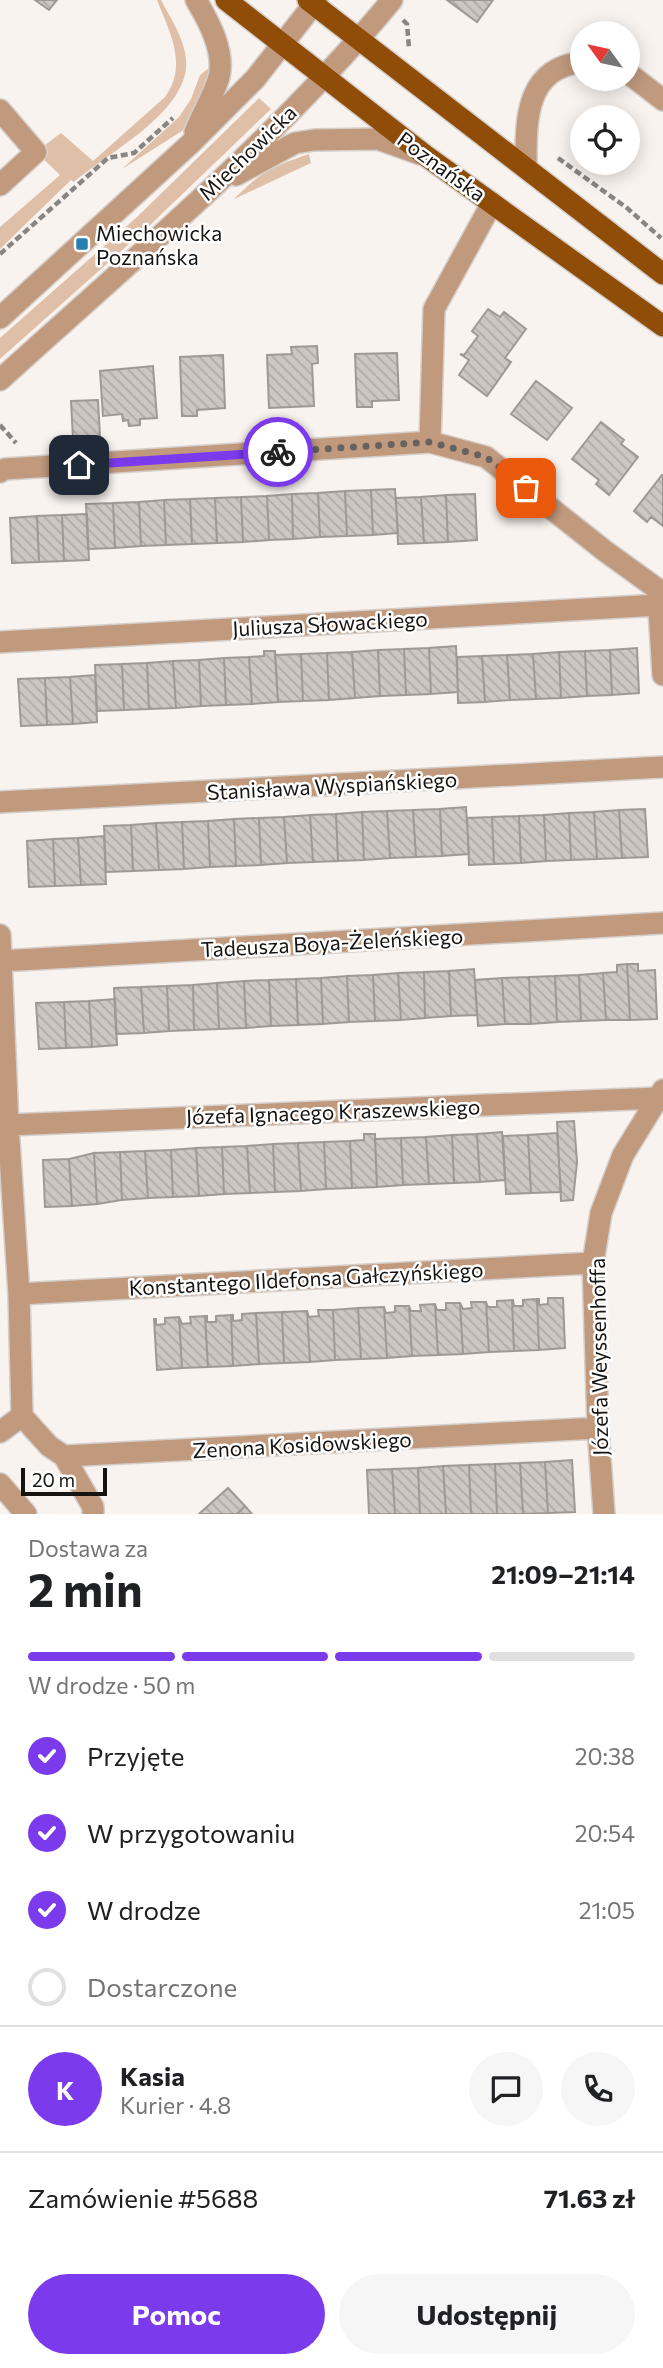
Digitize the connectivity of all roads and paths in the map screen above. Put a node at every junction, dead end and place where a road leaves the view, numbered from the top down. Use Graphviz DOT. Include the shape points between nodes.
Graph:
graph roads {
  1 [pos="196,0"];
  2 [pos="226,0"];
  3 [pos="392,0"];
  4 [pos="313,1"];
  5 [pos="359,41"];
  6 [pos="283,45"];
  7 [pos="570,64"];
  8 [pos="324,76"];
  9 [pos="640,83"];
  10 [pos="663,100"];
  11 [pos="0,110"];
  12 [pos="178,112"];
  13 [pos="190,144"];
  14 [pos="426,156"];
  15 [pos="526,167"];
  16 [pos="0,185"];
  17 [pos="202,197"];
  18 [pos="492,203"];
  19 [pos="0,254"];
  20 [pos="663,274"];
  21 [pos="0,318"];
  22 [pos="663,326"];
  23 [pos="0,380"];
  24 [pos="0,425"];
  25 [pos="430,442"];
  26 [pos="19,447"];
  27 [pos="0,472"];
  28 [pos="660,596"];
  29 [pos="0,642"];
  30 [pos="663,675"];
  31 [pos="663,767"];
  32 [pos="0,802"];
  33 [pos="663,923"];
  34 [pos="0,935"];
  35 [pos="1,961"];
  36 [pos="660,1094"];
  37 [pos="8,1125"];
  38 [pos="593,1263"];
  39 [pos="19,1294"];
  40 [pos="22,1416"];
  41 [pos="598,1428"];
  42 [pos="0,1432"];
  43 [pos="64,1456"];
  44 [pos="0,1484"];
  45 [pos="26,1514"];
  46 [pos="93,1514"];
  47 [pos="604,1514"];
  1 -- 13 [label="street" via="220,57 219,77"];
  2 -- 6 [label="main road, Poznańska"];
  3 -- 5 [label="street, Miechowicka"];
  4 -- 5 [label="main road"];
  4 -- 6 [label="street"];
  5 -- 8 [label="street, Miechowicka"];
  5 -- 15 [label="main road"];
  6 -- 8 [label="main road, Poznańska"];
  6 -- 13 [label="street"];
  7 -- 15 [label="street" via="543,81 529,104"];
  8 -- 14 [label="main road, Poznańska"];
  8 -- 17 [label="street, Miechowicka"];
  9 -- 10 [label="street"];
  11 -- 16 [label="street" via="36,152"];
  12 -- 19 [label="path" via="134,153 108,158"];
  13 -- 21 [label="street"];
  14 -- 17 [label="street" via="378,139 295,142"];
  14 -- 18 [label="main road, Poznańska"];
  15 -- 20 [label="main road"];
  17 -- 23 [label="street, Miechowicka"];
  18 -- 22 [label="main road, Poznańska"];
  18 -- 25 [label="street" via="434,309"];
  24 -- 26 [label="path"];
  25 -- 27 [label="street"];
  25 -- 28 [label="street" via="486,457"];
  28 -- 29 [label="street, Juliusza Słowackiego"];
  28 -- 30 [label="street"];
  31 -- 32 [label="street, Stanisława Wyspiańskiego"];
  33 -- 35 [label="street, Tadeusza Boya-Żeleńskiego"];
  34 -- 35 [label="street"];
  35 -- 37 [label="street"];
  36 -- 37 [label="street, Józefa Ignacego Kraszewskiego"];
  36 -- 38 [label="street, Józefa Weyssenhoffa" via="623,1155 601,1213"];
  37 -- 39 [label="street"];
  38 -- 39 [label="street, Konstantego Ildefonsa Gałczyńskiego"];
  38 -- 41 [label="street, Józefa Weyssenhoffa"];
  39 -- 40 [label="street"];
  40 -- 42 [label="street"];
  40 -- 43 [label="street"];
  41 -- 43 [label="street, Zenona Kosidowskiego"];
  41 -- 47 [label="street, Józefa Weyssenhoffa"];
  43 -- 46 [label="street"];
  44 -- 45 [label="street"];
}
